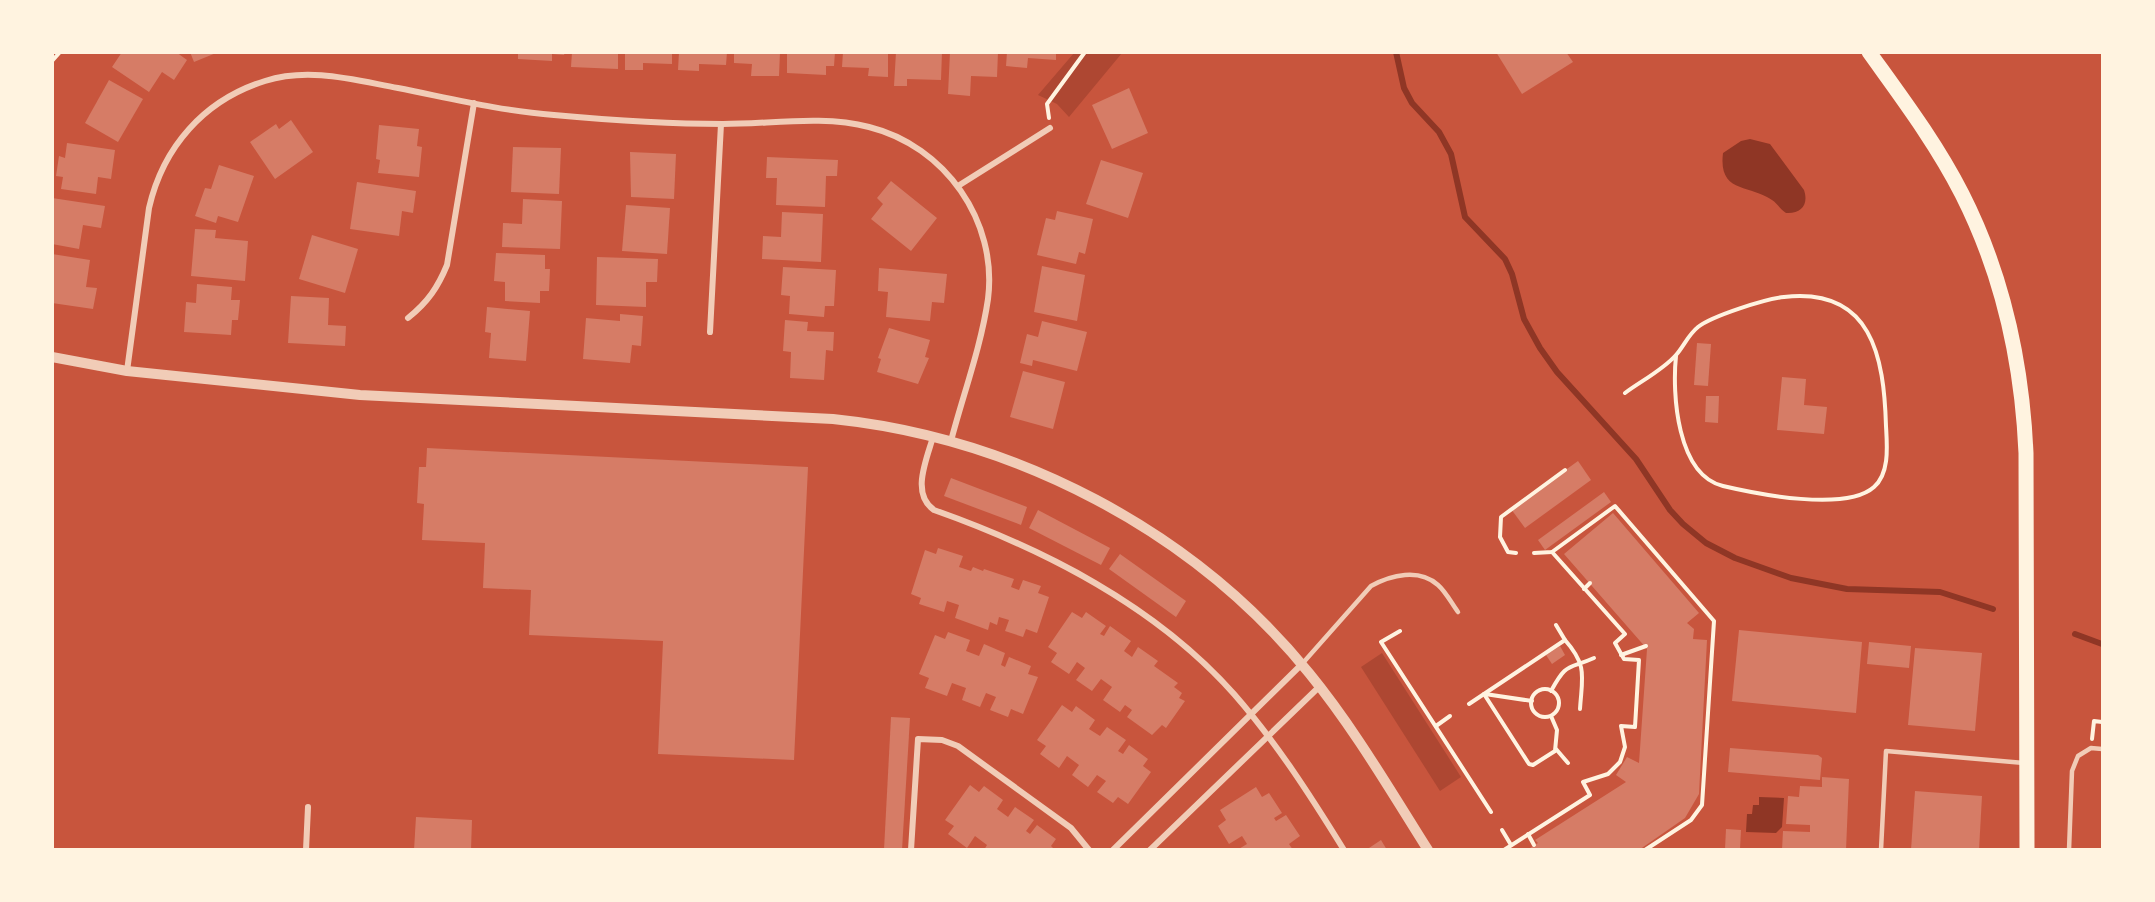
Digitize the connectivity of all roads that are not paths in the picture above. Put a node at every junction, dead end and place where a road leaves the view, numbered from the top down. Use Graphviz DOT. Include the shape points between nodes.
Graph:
graph roads {
  1 [pos="1869,52"];
  2 [pos="474,103"];
  3 [pos="721,124"];
  4 [pos="1050,128"];
  5 [pos="958,186"];
  6 [pos="408,318"];
  7 [pos="710,332"];
  8 [pos="52,357"];
  9 [pos="128,371"];
  10 [pos="933,437"];
  11 [pos="951,441"];
  12 [pos="1458,612"];
  13 [pos="1302,664"];
  14 [pos="1320,686"];
  15 [pos="1250,714"];
  16 [pos="1268,735"];
  17 [pos="2103,748"];
  18 [pos="2027,763"];
  19 [pos="308,807"];
  20 [pos="306,849"];
  21 [pos="911,849"];
  22 [pos="1089,849"];
  23 [pos="1113,849"];
  24 [pos="1150,849"];
  25 [pos="1344,849"];
  26 [pos="1428,849"];
  27 [pos="1881,849"];
  28 [pos="2027,849"];
  29 [pos="2069,849"];
  1 -- 18 [label="main road" via="1932,142 1962,193 2010,322 2026,445"];
  2 -- 3 [label="street" via="554,115"];
  2 -- 6 [label="street" via="447,264 438,287"];
  2 -- 9 [label="street" via="311,74 287,76 243,89 203,115 172,149 155,183"];
  3 -- 5 [label="street" via="823,122 868,127 906,141"];
  3 -- 7 [label="street"];
  4 -- 5 [label="street"];
  5 -- 11 [label="street" via="981,229 988,298"];
  8 -- 9 [label="street"];
  9 -- 10 [label="street" via="360,394 833,419"];
  10 -- 11 [label="street"];
  10 -- 15 [label="street" via="922,481 925,503 934,510 1022,543 1111,592 1170,635 1232,692"];
  11 -- 13 [label="street" via="1045,475 1128,518 1218,582"];
  12 -- 13 [label="lane" via="1439,585 1428,579 1405,574 1382,580 1371,586"];
  13 -- 14 [label="street"];
  13 -- 15 [label="street"];
  14 -- 16 [label="street"];
  14 -- 26 [label="street"];
  15 -- 16 [label="street"];
  15 -- 23 [label="street"];
  16 -- 24 [label="street"];
  16 -- 25 [label="street" via="1291,764"];
  17 -- 29 [label="lane" via="2091,748 2078,756 2072,771"];
  18 -- 27 [label="lane" via="1886,751"];
  18 -- 28 [label="main road"];
  19 -- 20 [label="street"];
  21 -- 22 [label="street" via="918,739 942,740 958,746 1071,828"];
}
